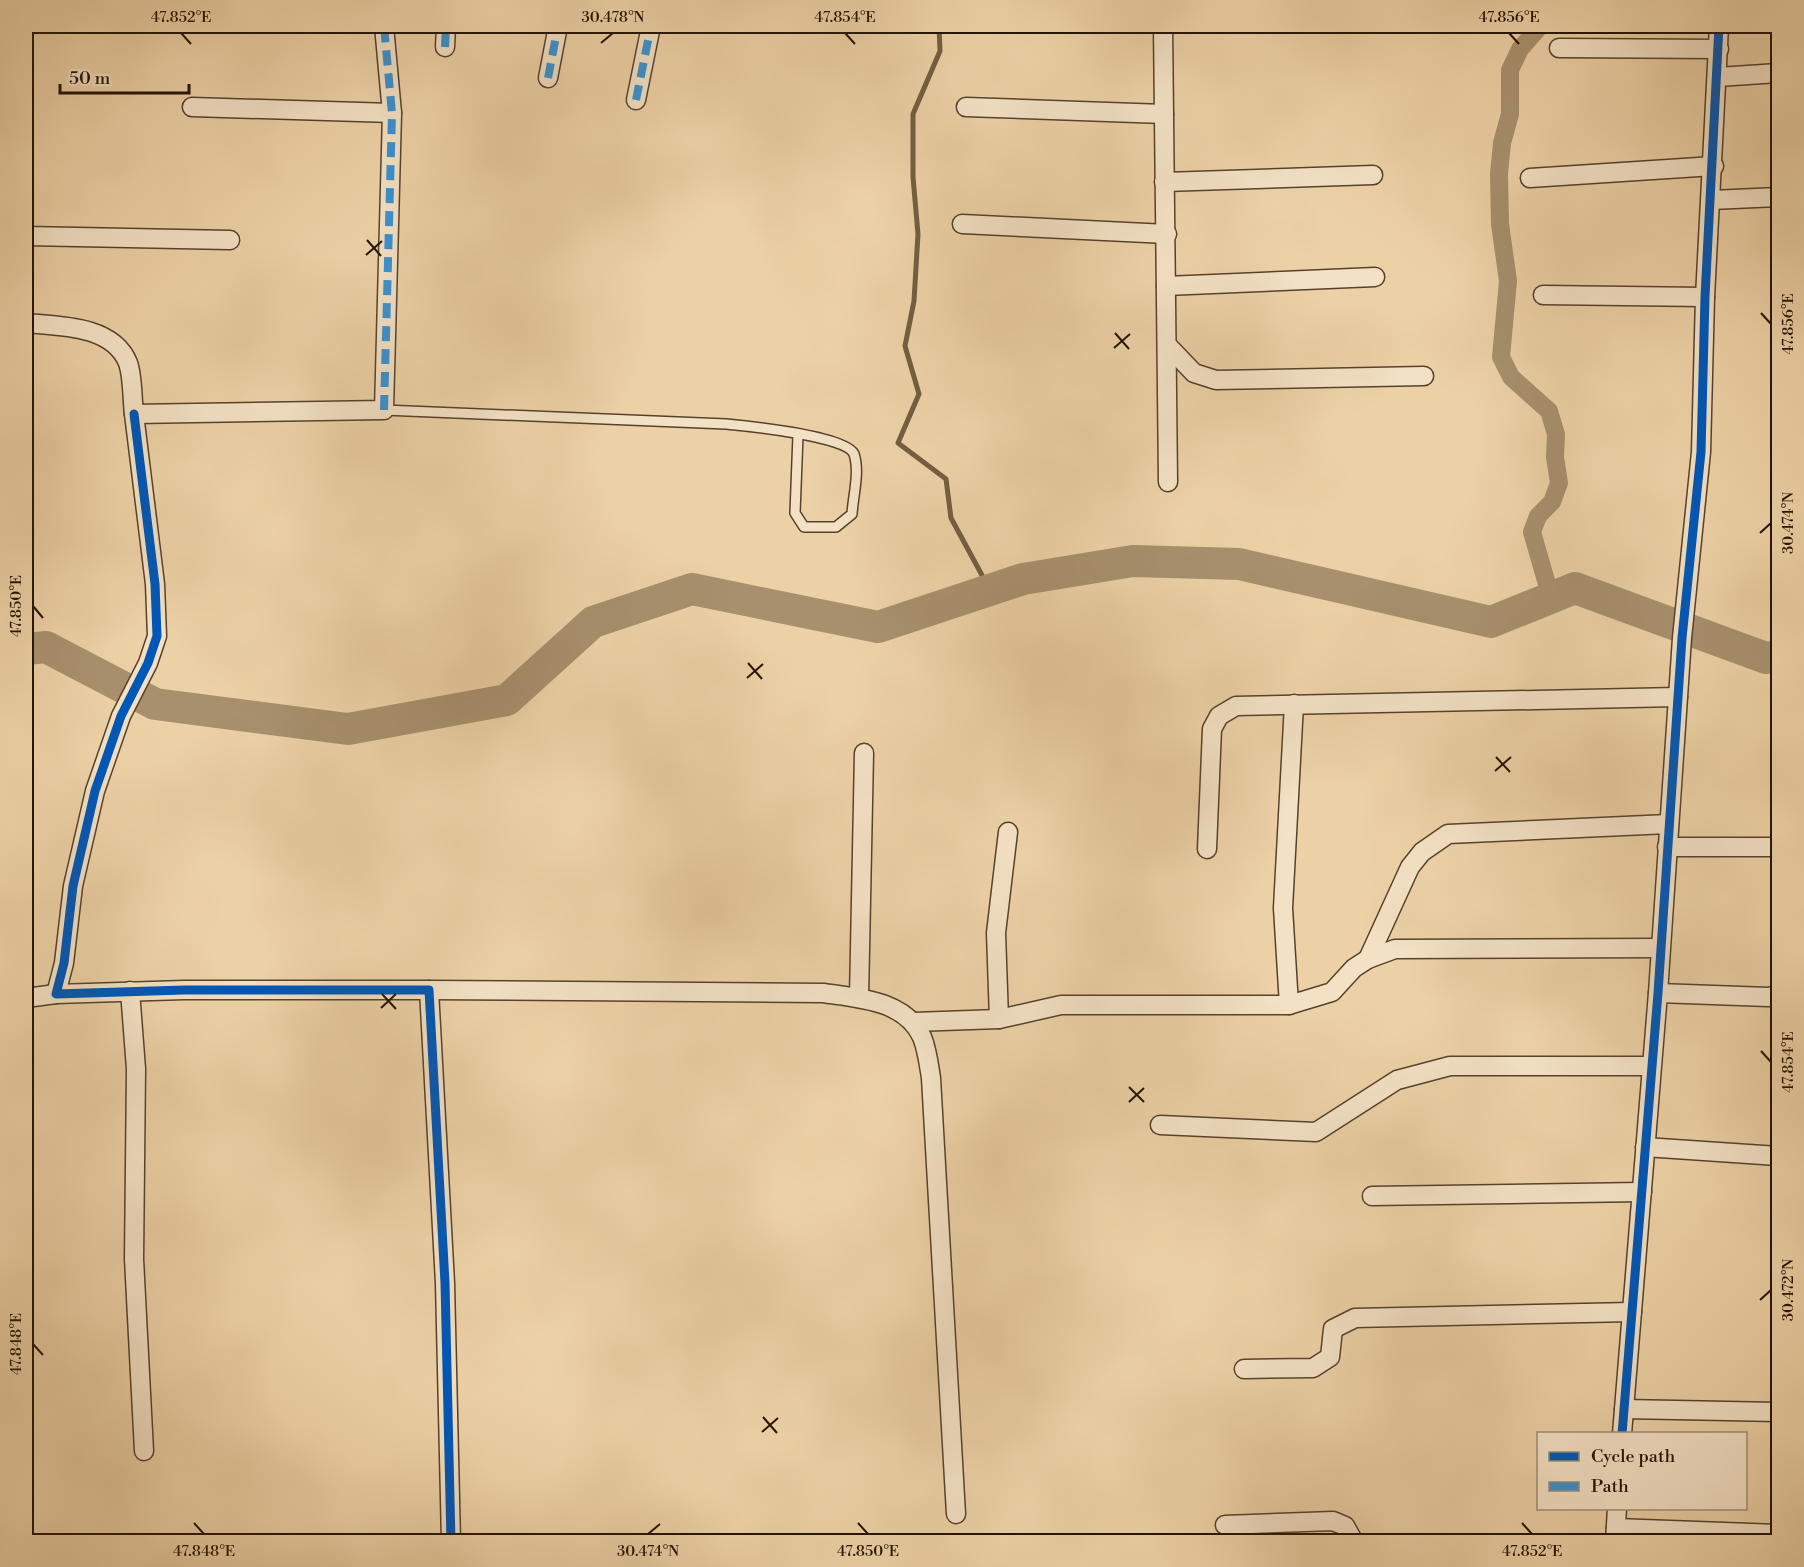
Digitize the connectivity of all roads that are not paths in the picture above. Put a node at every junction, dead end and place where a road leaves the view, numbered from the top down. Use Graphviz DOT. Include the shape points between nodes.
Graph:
graph roads {
  1 [pos="384,26"];
  2 [pos="446,26"];
  3 [pos="558,26"];
  4 [pos="651,26"];
  5 [pos="1163,26"];
  6 [pos="1719,26"];
  7 [pos="445,47"];
  8 [pos="1559,48"];
  9 [pos="1719,49"];
  10 [pos="1779,73"];
  11 [pos="1718,77"];
  12 [pos="548,78"];
  13 [pos="636,100"];
  14 [pos="192,107"];
  15 [pos="966,107"];
  16 [pos="392,114"];
  17 [pos="1164,114"];
  18 [pos="1713,166"];
  19 [pos="1373,175"];
  20 [pos="1530,178"];
  21 [pos="1164,182"];
  22 [pos="1779,197"];
  23 [pos="1711,200"];
  24 [pos="962,224"];
  25 [pos="1167,234"];
  26 [pos="26,236"];
  27 [pos="230,240"];
  28 [pos="1375,277"];
  29 [pos="1166,286"];
  30 [pos="1542,295"];
  31 [pos="1705,297"];
  32 [pos="26,324"];
  33 [pos="1168,346"];
  34 [pos="1424,376"];
  35 [pos="384,410"];
  36 [pos="134,414"];
  37 [pos="798,435"];
  38 [pos="1168,482"];
  39 [pos="1678,697"];
  40 [pos="1294,704"];
  41 [pos="864,753"];
  42 [pos="1669,824"];
  43 [pos="1008,831"];
  44 [pos="1667,847"];
  45 [pos="1779,847"];
  46 [pos="1207,849"];
  47 [pos="1660,948"];
  48 [pos="1368,959"];
  49 [pos="429,990"];
  50 [pos="130,992"];
  51 [pos="1658,993"];
  52 [pos="56,994"];
  53 [pos="1779,995"];
  54 [pos="26,998"];
  55 [pos="859,998"];
  56 [pos="1289,1005"];
  57 [pos="999,1019"];
  58 [pos="914,1022"];
  59 [pos="1651,1066"];
  60 [pos="1160,1125"];
  61 [pos="1645,1147"];
  62 [pos="1779,1156"];
  63 [pos="1642,1192"];
  64 [pos="1372,1196"];
  65 [pos="1632,1312"];
  66 [pos="1244,1369"];
  67 [pos="1624,1409"];
  68 [pos="1779,1412"];
  69 [pos="1622,1432"];
  70 [pos="144,1451"];
  71 [pos="1617,1510"];
  72 [pos="956,1514"];
  73 [pos="1225,1525"];
  74 [pos="1779,1534"];
  75 [pos="1615,1535"];
  76 [pos="451,1542"];
  77 [pos="1354,1542"];
  1 -- 16 [label="street"];
  2 -- 7 [label="street"];
  3 -- 12 [label="street"];
  4 -- 13 [label="street"];
  5 -- 17 [label="street"];
  6 -- 9 [label="street"];
  8 -- 9 [label="street"];
  9 -- 11 [label="street"];
  10 -- 11 [label="street"];
  11 -- 18 [label="street"];
  14 -- 16 [label="street"];
  15 -- 17 [label="street"];
  16 -- 35 [label="street"];
  17 -- 21 [label="street"];
  18 -- 20 [label="street"];
  18 -- 23 [label="street"];
  19 -- 21 [label="street"];
  21 -- 25 [label="street"];
  22 -- 23 [label="street"];
  23 -- 31 [label="street"];
  24 -- 25 [label="street"];
  25 -- 29 [label="street"];
  26 -- 27 [label="street"];
  28 -- 29 [label="street"];
  29 -- 33 [label="street"];
  30 -- 31 [label="street"];
  31 -- 39 [label="street" via="1701,452"];
  32 -- 36 [label="street" via="74,327 112,341 128,363"];
  33 -- 34 [label="street" via="1194,373 1216,380"];
  33 -- 38 [label="street"];
  35 -- 36 [label="street"];
  35 -- 37 [label="lane" via="644,419 760,428"];
  36 -- 52 [label="street" via="150,529 157,636 121,716 95,791"];
  37 -- 37 [label="lane" via="847,446 854,453 852,514 836,527 804,527 795,513"];
  39 -- 40 [label="street"];
  39 -- 42 [label="street"];
  40 -- 46 [label="street" via="1236,706 1219,716 1212,729"];
  40 -- 56 [label="street" via="1283,908"];
  41 -- 55 [label="street"];
  42 -- 44 [label="street"];
  42 -- 48 [label="street" via="1448,834 1422,852 1410,867"];
  43 -- 57 [label="street" via="996,933"];
  44 -- 45 [label="street"];
  44 -- 47 [label="street"];
  47 -- 48 [label="street" via="1395,949"];
  47 -- 51 [label="street"];
  48 -- 56 [label="street" via="1332,992"];
  49 -- 50 [label="street"];
  49 -- 55 [label="street" via="823,993"];
  49 -- 76 [label="street" via="446,1283"];
  50 -- 52 [label="street"];
  50 -- 70 [label="street" via="136,1069 134,1259"];
  51 -- 53 [label="street"];
  51 -- 59 [label="street"];
  52 -- 54 [label="street"];
  55 -- 58 [label="street" via="899,1011"];
  56 -- 57 [label="street" via="1061,1005"];
  57 -- 58 [label="street"];
  58 -- 72 [label="street" via="923,1039 931,1078"];
  59 -- 60 [label="street" via="1450,1066 1397,1080 1316,1132"];
  59 -- 61 [label="street"];
  61 -- 62 [label="street"];
  61 -- 63 [label="street"];
  63 -- 64 [label="street"];
  63 -- 65 [label="street"];
  65 -- 66 [label="street" via="1354,1318 1333,1329 1330,1357 1313,1368"];
  65 -- 67 [label="street"];
  67 -- 68 [label="street"];
  67 -- 69 [label="street"];
  71 -- 75 [label="street"];
  73 -- 77 [label="street" via="1333,1521 1345,1526"];
  74 -- 75 [label="street"];
}
